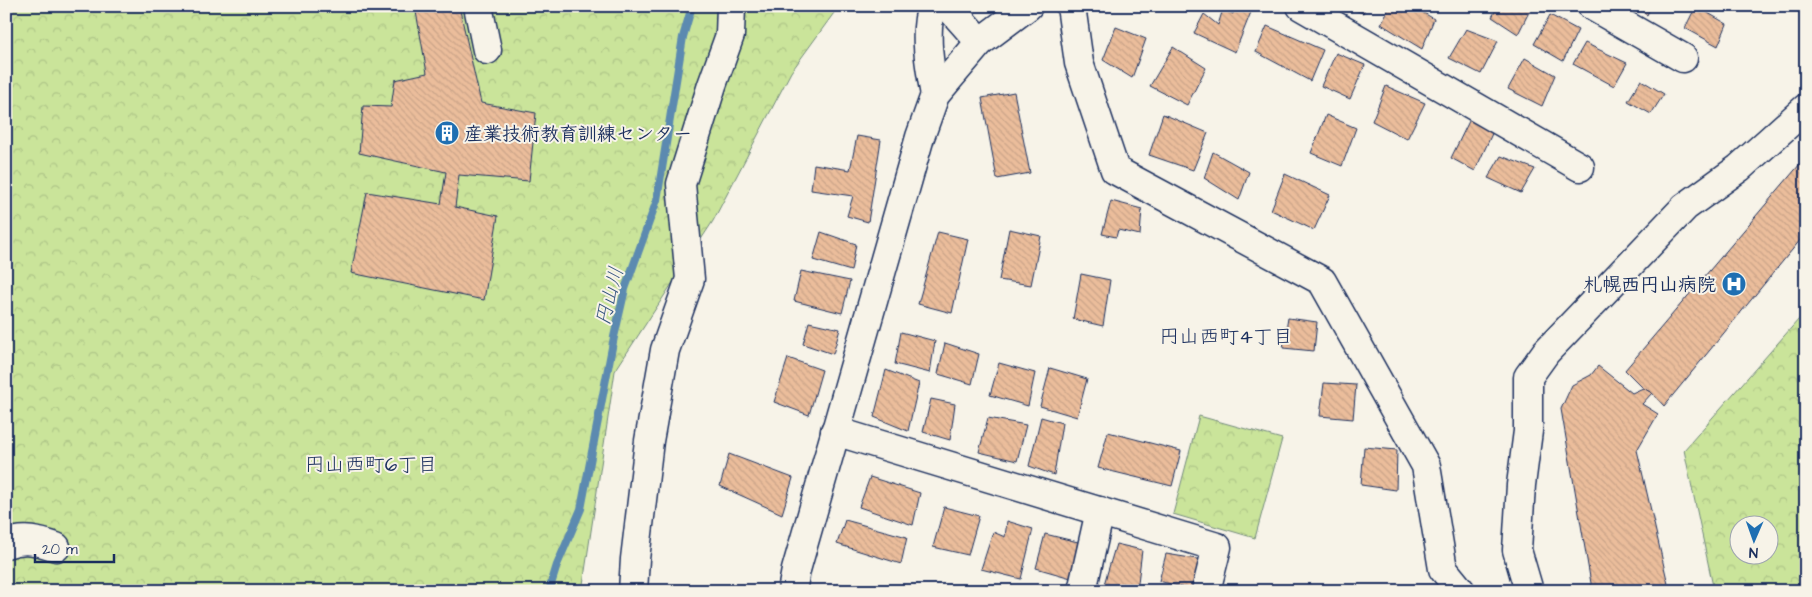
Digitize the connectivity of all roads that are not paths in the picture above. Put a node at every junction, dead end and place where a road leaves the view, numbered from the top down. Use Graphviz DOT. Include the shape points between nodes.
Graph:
graph roads {
  1 [pos="478,6"];
  2 [pos="731,6"];
  3 [pos="932,6"];
  4 [pos="948,6"];
  5 [pos="1028,6"];
  6 [pos="1071,6"];
  7 [pos="1301,6"];
  8 [pos="1592,6"];
  9 [pos="980,42"];
  10 [pos="487,50"];
  11 [pos="1683,58"];
  12 [pos="935,96"];
  13 [pos="1806,108"];
  14 [pos="1580,167"];
  15 [pos="835,431"];
  16 [pos="1100,511"];
  17 [pos="6,544"];
  18 [pos="56,547"];
  19 [pos="633,591"];
  20 [pos="792,591"];
  21 [pos="1082,591"];
  22 [pos="1206,591"];
  23 [pos="1461,591"];
  24 [pos="1529,591"];
  1 -- 10 [label="street"];
  2 -- 19 [label="street" via="730,35 681,184 690,279 665,350 649,441"];
  3 -- 12 [label="street" via="928,58"];
  4 -- 9 [label="street"];
  5 -- 9 [label="street"];
  6 -- 23 [label="street" via="1079,63 1115,170 1322,281 1426,466 1443,569"];
  7 -- 14 [label="street"];
  8 -- 11 [label="street"];
  9 -- 12 [label="street"];
  12 -- 15 [label="street" via="920,137"];
  13 -- 24 [label="street" via="1739,168 1685,207 1546,352 1528,377 1528,431 1517,550"];
  15 -- 16 [label="street"];
  15 -- 20 [label="street"];
  16 -- 21 [label="street"];
  16 -- 22 [label="street" via="1218,547"];
  17 -- 18 [label="street" via="33,540"];
}
